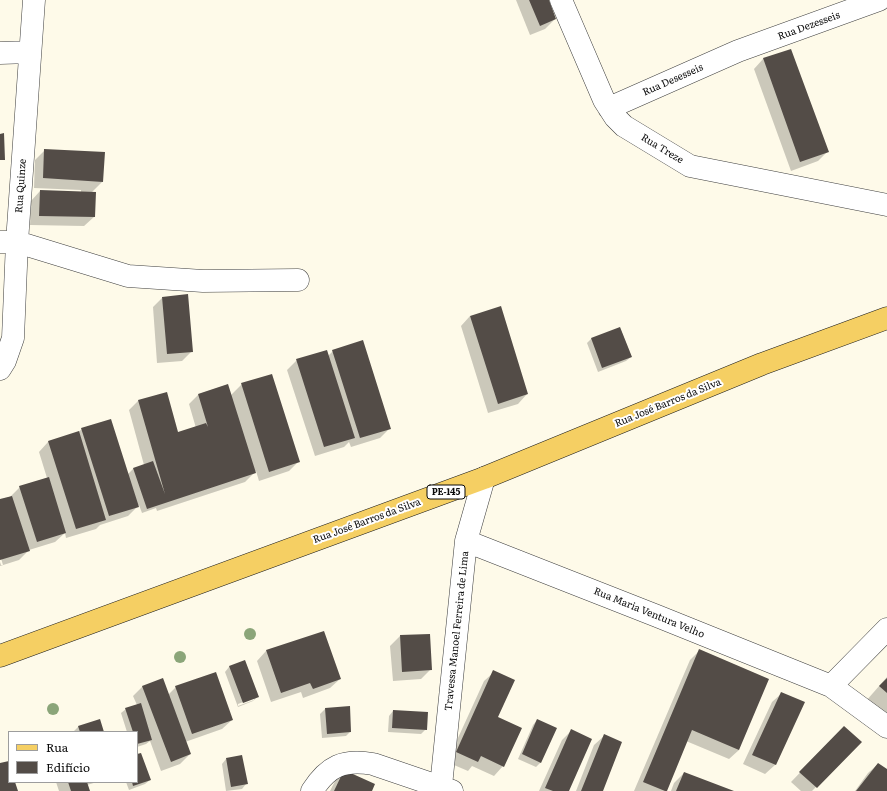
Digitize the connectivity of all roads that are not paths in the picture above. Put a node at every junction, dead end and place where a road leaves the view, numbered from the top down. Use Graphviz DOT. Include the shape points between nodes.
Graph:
graph roads {
  1 [pos="34,0"];
  2 [pos="561,0"];
  3 [pos="874,1"];
  4 [pos="738,51"];
  5 [pos="30,52"];
  6 [pos="0,53"];
  7 [pos="609,108"];
  8 [pos="887,205"];
  9 [pos="8,242"];
  10 [pos="298,280"];
  11 [pos="887,318"];
  12 [pos="0,369"];
  13 [pos="484,478"];
  14 [pos="466,541"];
  15 [pos="887,629"];
  16 [pos="0,656"];
  17 [pos="831,686"];
  18 [pos="887,727"];
  19 [pos="447,789"];
  20 [pos="312,791"];
  1 -- 5 [label="street, Rua Quinze"];
  2 -- 7 [label="street, Rua Treze"];
  3 -- 4 [label="street, Rua Dezesseis"];
  4 -- 7 [label="street, Rua Desesseis"];
  5 -- 6 [label="street"];
  5 -- 9 [label="street, Rua Quinze"];
  7 -- 8 [label="street, Rua Treze" via="624,126 690,166"];
  9 -- 10 [label="street" via="128,276 203,281"];
  9 -- 12 [label="street, Rua Quinze" via="13,338"];
  11 -- 13 [label="main road, Rua José Barros da Silva / PE-145" via="762,364"];
  13 -- 14 [label="street, Travessa Manoel Ferreira de Lima"];
  13 -- 16 [label="main road, Rua José Barros da Silva / PE-145"];
  14 -- 17 [label="street, Rua Maria Ventura Velho"];
  14 -- 19 [label="street, Travessa Manoel Ferreira de Lima"];
  15 -- 17 [label="street"];
  17 -- 18 [label="street, Rua Maria Ventura Velho"];
  19 -- 20 [label="street" via="360,762 329,770"];
}
